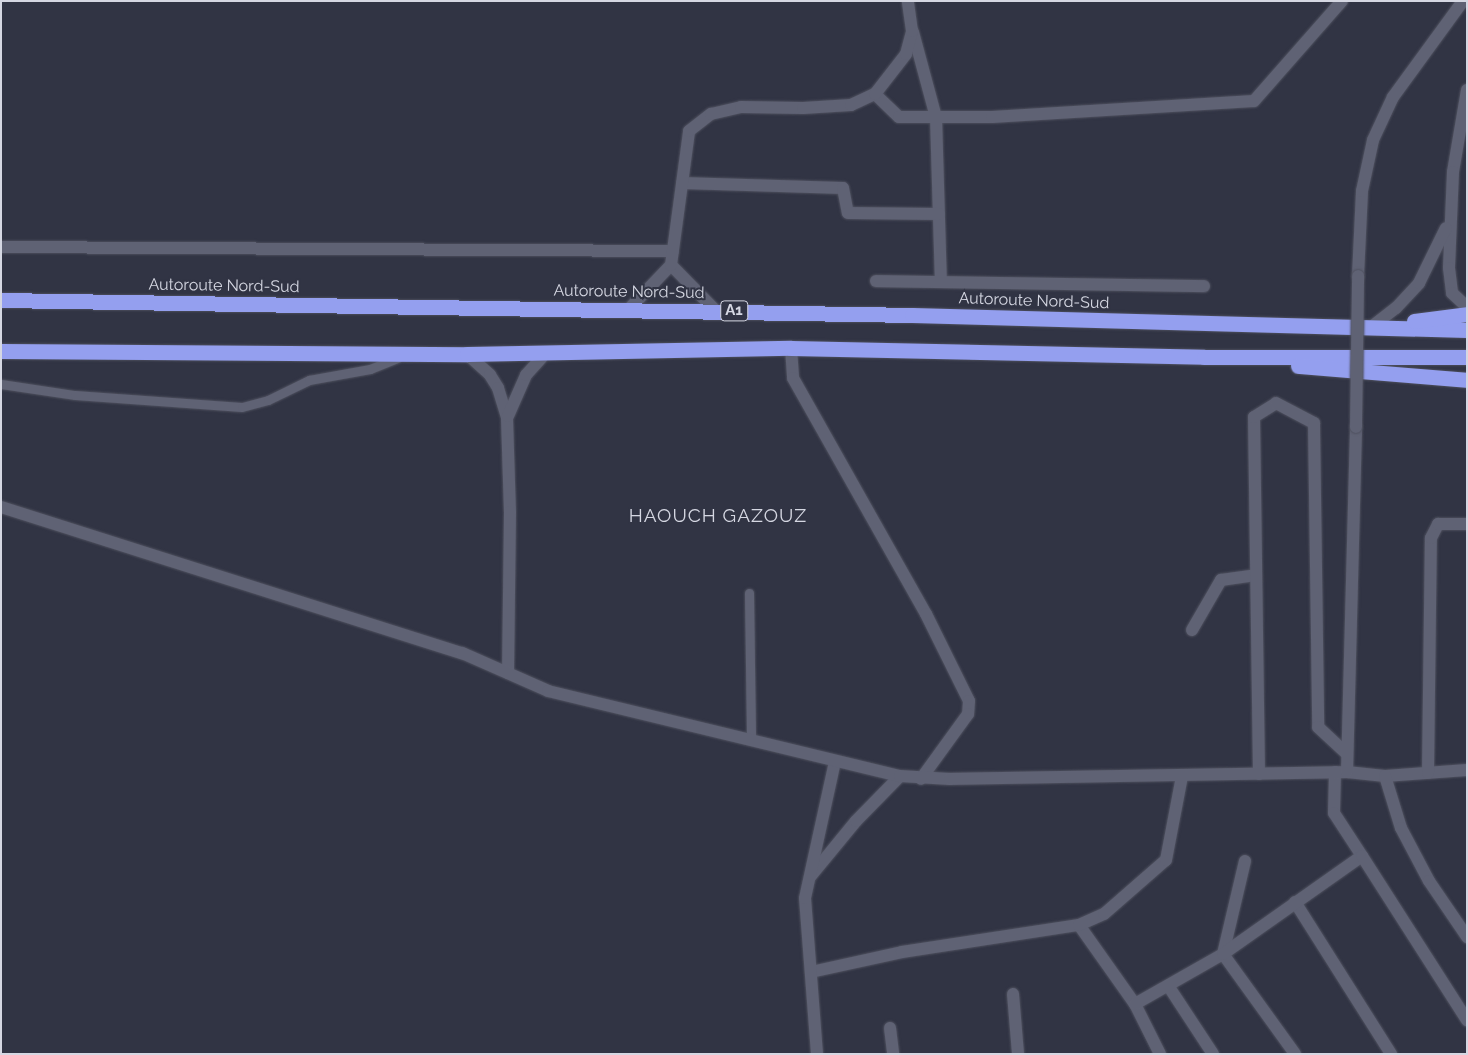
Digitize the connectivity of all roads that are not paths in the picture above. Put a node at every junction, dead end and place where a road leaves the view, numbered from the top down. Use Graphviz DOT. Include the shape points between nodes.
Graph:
graph roads {
  1 [pos="908,1"];
  2 [pos="1342,1"];
  3 [pos="1465,2"];
  4 [pos="912,31"];
  5 [pos="1467,90"];
  6 [pos="875,94"];
  7 [pos="936,117"];
  8 [pos="682,183"];
  9 [pos="939,214"];
  10 [pos="1449,221"];
  11 [pos="1,247"];
  12 [pos="673,251"];
  13 [pos="672,265"];
  14 [pos="876,281"];
  15 [pos="941,281"];
  16 [pos="1204,286"];
  17 [pos="1,300"];
  18 [pos="1467,306"];
  19 [pos="628,310"];
  20 [pos="716,311"];
  21 [pos="1467,314"];
  22 [pos="1370,328"];
  23 [pos="1389,328"];
  24 [pos="1467,330"];
  25 [pos="791,348"];
  26 [pos="1,351"];
  27 [pos="548,352"];
  28 [pos="410,354"];
  29 [pos="467,354"];
  30 [pos="1204,357"];
  31 [pos="1467,357"];
  32 [pos="1467,380"];
  33 [pos="1,384"];
  34 [pos="507,418"];
  35 [pos="1,507"];
  36 [pos="1467,524"];
  37 [pos="1256,575"];
  38 [pos="749,593"];
  39 [pos="1192,630"];
  40 [pos="508,673"];
  41 [pos="751,740"];
  42 [pos="1346,753"];
  43 [pos="835,762"];
  44 [pos="1467,770"];
  45 [pos="1341,772"];
  46 [pos="1259,774"];
  47 [pos="1428,774"];
  48 [pos="900,776"];
  49 [pos="1182,776"];
  50 [pos="1385,776"];
  51 [pos="921,779"];
  52 [pos="1362,856"];
  53 [pos="1245,861"];
  54 [pos="809,879"];
  55 [pos="1295,902"];
  56 [pos="1079,925"];
  57 [pos="1467,937"];
  58 [pos="1223,954"];
  59 [pos="812,972"];
  60 [pos="1169,986"];
  61 [pos="1013,994"];
  62 [pos="1135,1004"];
  63 [pos="1467,1020"];
  64 [pos="890,1028"];
  65 [pos="817,1054"];
  66 [pos="893,1054"];
  67 [pos="1018,1054"];
  68 [pos="1160,1054"];
  69 [pos="1213,1054"];
  70 [pos="1295,1054"];
  71 [pos="1391,1054"];
  1 -- 4 [label="street"];
  2 -- 7 [label="street" via="1254,101 992,117"];
  3 -- 42 [label="street, bridge" via="1394,97 1373,140 1362,191"];
  4 -- 6 [label="street" via="906,54"];
  4 -- 7 [label="street"];
  5 -- 10 [label="street" via="1455,158"];
  6 -- 7 [label="street" via="900,117"];
  6 -- 8 [label="street" via="851,104 741,108 711,114 689,131"];
  7 -- 9 [label="street"];
  8 -- 9 [label="street" via="842,188 848,213"];
  8 -- 12 [label="street"];
  9 -- 15 [label="street"];
  10 -- 18 [label="street" via="1449,282 1456,299"];
  10 -- 22 [label="street" via="1419,284"];
  11 -- 12 [label="street"];
  12 -- 13 [label="street"];
  13 -- 19 [label="street"];
  13 -- 20 [label="street"];
  14 -- 15 [label="street"];
  15 -- 16 [label="street"];
  17 -- 19 [label="highway, Autoroute Nord-Sud / A1"];
  19 -- 20 [label="highway, Autoroute Nord-Sud / A1"];
  20 -- 22 [label="highway, Autoroute Nord-Sud / A1"];
  21 -- 23 [label="highway"];
  22 -- 23 [label="highway, Autoroute Nord-Sud / A1"];
  23 -- 24 [label="highway, Autoroute Nord-Sud / A1"];
  25 -- 27 [label="highway"];
  25 -- 30 [label="highway"];
  25 -- 51 [label="street" via="793,378 926,614 969,702 968,714"];
  26 -- 28 [label="highway"];
  27 -- 29 [label="highway"];
  27 -- 34 [label="street" via="526,375"];
  28 -- 29 [label="highway"];
  28 -- 33 [label="lane" via="370,368 309,380 268,400 242,407 75,395"];
  29 -- 34 [label="street" via="490,375 498,388"];
  30 -- 31 [label="highway"];
  30 -- 32 [label="highway"];
  34 -- 40 [label="street" via="510,512"];
  35 -- 40 [label="street" via="462,653"];
  36 -- 47 [label="street" via="1438,524 1431,538"];
  37 -- 39 [label="street" via="1221,580"];
  37 -- 42 [label="street" via="1254,417 1276,403 1314,423 1318,727"];
  37 -- 46 [label="street"];
  38 -- 41 [label="lane"];
  40 -- 41 [label="street" via="548,691"];
  41 -- 43 [label="street"];
  42 -- 45 [label="street"];
  43 -- 48 [label="street"];
  43 -- 54 [label="street"];
  44 -- 47 [label="street"];
  45 -- 46 [label="street"];
  45 -- 50 [label="street"];
  45 -- 52 [label="street" via="1334,813"];
  46 -- 49 [label="street"];
  47 -- 50 [label="street"];
  48 -- 51 [label="street"];
  48 -- 54 [label="street" via="856,821"];
  49 -- 51 [label="street"];
  49 -- 56 [label="street" via="1166,860 1104,914"];
  50 -- 57 [label="street" via="1401,828 1429,881"];
  52 -- 55 [label="street"];
  52 -- 63 [label="street"];
  53 -- 58 [label="street"];
  54 -- 59 [label="street" via="805,916"];
  55 -- 58 [label="street"];
  55 -- 71 [label="street"];
  56 -- 59 [label="street" via="902,952"];
  56 -- 62 [label="street"];
  58 -- 60 [label="street"];
  58 -- 70 [label="street"];
  59 -- 65 [label="street"];
  60 -- 62 [label="street"];
  60 -- 69 [label="street"];
  61 -- 67 [label="street"];
  62 -- 68 [label="street"];
  64 -- 66 [label="street"];
}
